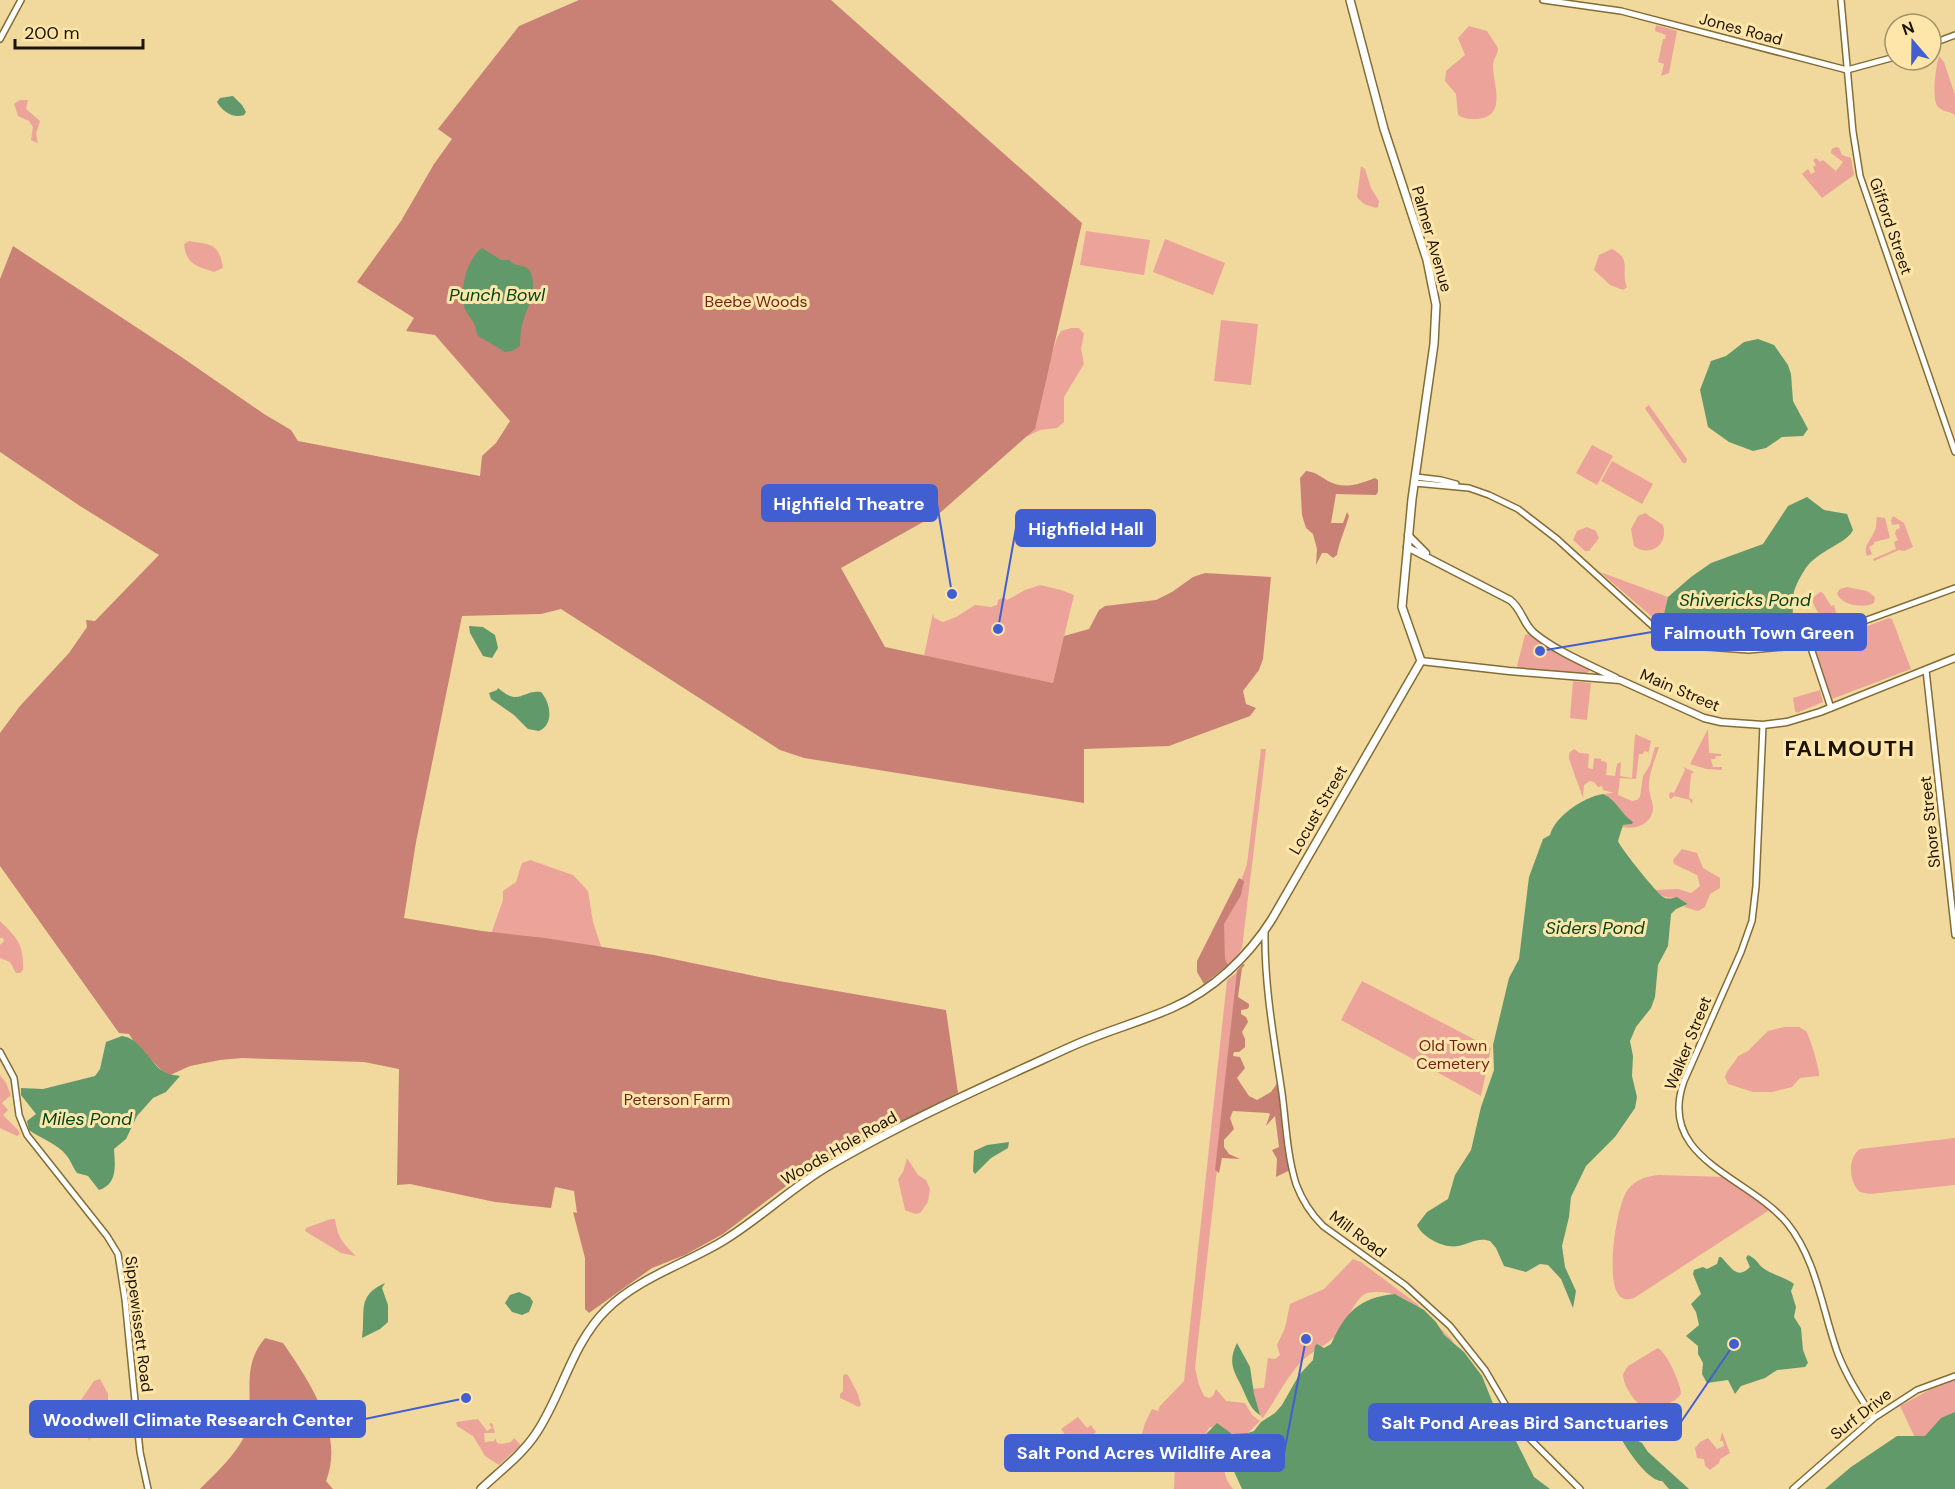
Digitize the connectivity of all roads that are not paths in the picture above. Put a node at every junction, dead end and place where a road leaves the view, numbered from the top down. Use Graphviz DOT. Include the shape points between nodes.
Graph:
graph roads {
  1 [pos="21,0"];
  2 [pos="1350,0"];
  3 [pos="1543,0"];
  4 [pos="1841,0"];
  5 [pos="0,39"];
  6 [pos="1883,60"];
  7 [pos="1847,70"];
  8 [pos="1955,452"];
  9 [pos="1415,480"];
  10 [pos="1408,535"];
  11 [pos="1407,547"];
  12 [pos="1433,559"];
  13 [pos="1955,588"];
  14 [pos="1809,642"];
  15 [pos="1955,658"];
  16 [pos="1421,661"];
  17 [pos="1587,664"];
  18 [pos="1926,670"];
  19 [pos="1599,679"];
  20 [pos="1620,680"];
  21 [pos="1831,708"];
  22 [pos="1763,725"];
  23 [pos="1265,930"];
  24 [pos="1955,935"];
  25 [pos="1232,968"];
  26 [pos="0,1052"];
  27 [pos="1955,1376"];
  28 [pos="1874,1418"];
  29 [pos="148,1489"];
  30 [pos="481,1489"];
  31 [pos="1580,1489"];
  32 [pos="1793,1489"];
  1 -- 5 [label="street"];
  2 -- 9 [label="highway, Palmer Avenue" via="1435,298 1434,344"];
  3 -- 7 [label="street, Jones Road" via="1621,11"];
  4 -- 7 [label="street, Gifford Street"];
  6 -- 7 [label="street, Jones Road"];
  7 -- 8 [label="street, Gifford Street" via="1860,176"];
  9 -- 10 [label="highway, Palmer Avenue"];
  9 -- 14 [label="street" via="1469,488 1507,503 1539,523 1653,627 1685,643 1741,650 1786,648"];
  10 -- 11 [label="highway, Palmer Avenue"];
  10 -- 12 [label="main road"];
  11 -- 12 [label="main road"];
  11 -- 16 [label="highway, Palmer Avenue" via="1402,611"];
  12 -- 17 [label="main road" via="1511,600 1534,634"];
  13 -- 14 [label="street"];
  14 -- 21 [label="street"];
  15 -- 18 [label="main road, Main Street"];
  16 -- 19 [label="main road, Main Street"];
  16 -- 23 [label="highway, Locust Street"];
  17 -- 19 [label="main road"];
  17 -- 20 [label="main road"];
  18 -- 21 [label="main road, Main Street"];
  18 -- 24 [label="street, Shore Street"];
  19 -- 20 [label="main road, Main Street"];
  20 -- 22 [label="main road, Main Street" via="1704,718"];
  21 -- 22 [label="main road, Main Street"];
  22 -- 28 [label="street, Walker Street" via="1753,915 1741,952 1684,1080 1680,1118 1686,1138 1696,1151 1772,1208 1800,1243 1812,1267 1842,1362"];
  23 -- 25 [label="highway, Locust Street"];
  23 -- 31 [label="street, Mill Road" via="1267,981 1287,1133 1292,1168 1303,1200 1323,1226 1406,1286 1450,1326 1482,1366 1519,1428"];
  25 -- 30 [label="highway, Woods Hole Road" via="1205,990 1175,1006 1072,1046 840,1160 724,1240 627,1292 584,1337 532,1439"];
  26 -- 29 [label="street, Sippewissett Road" via="14,1078 27,1135 118,1254 140,1452"];
  27 -- 28 [label="street, Surf Drive" via="1917,1390"];
  28 -- 32 [label="street, Surf Drive"];
}
